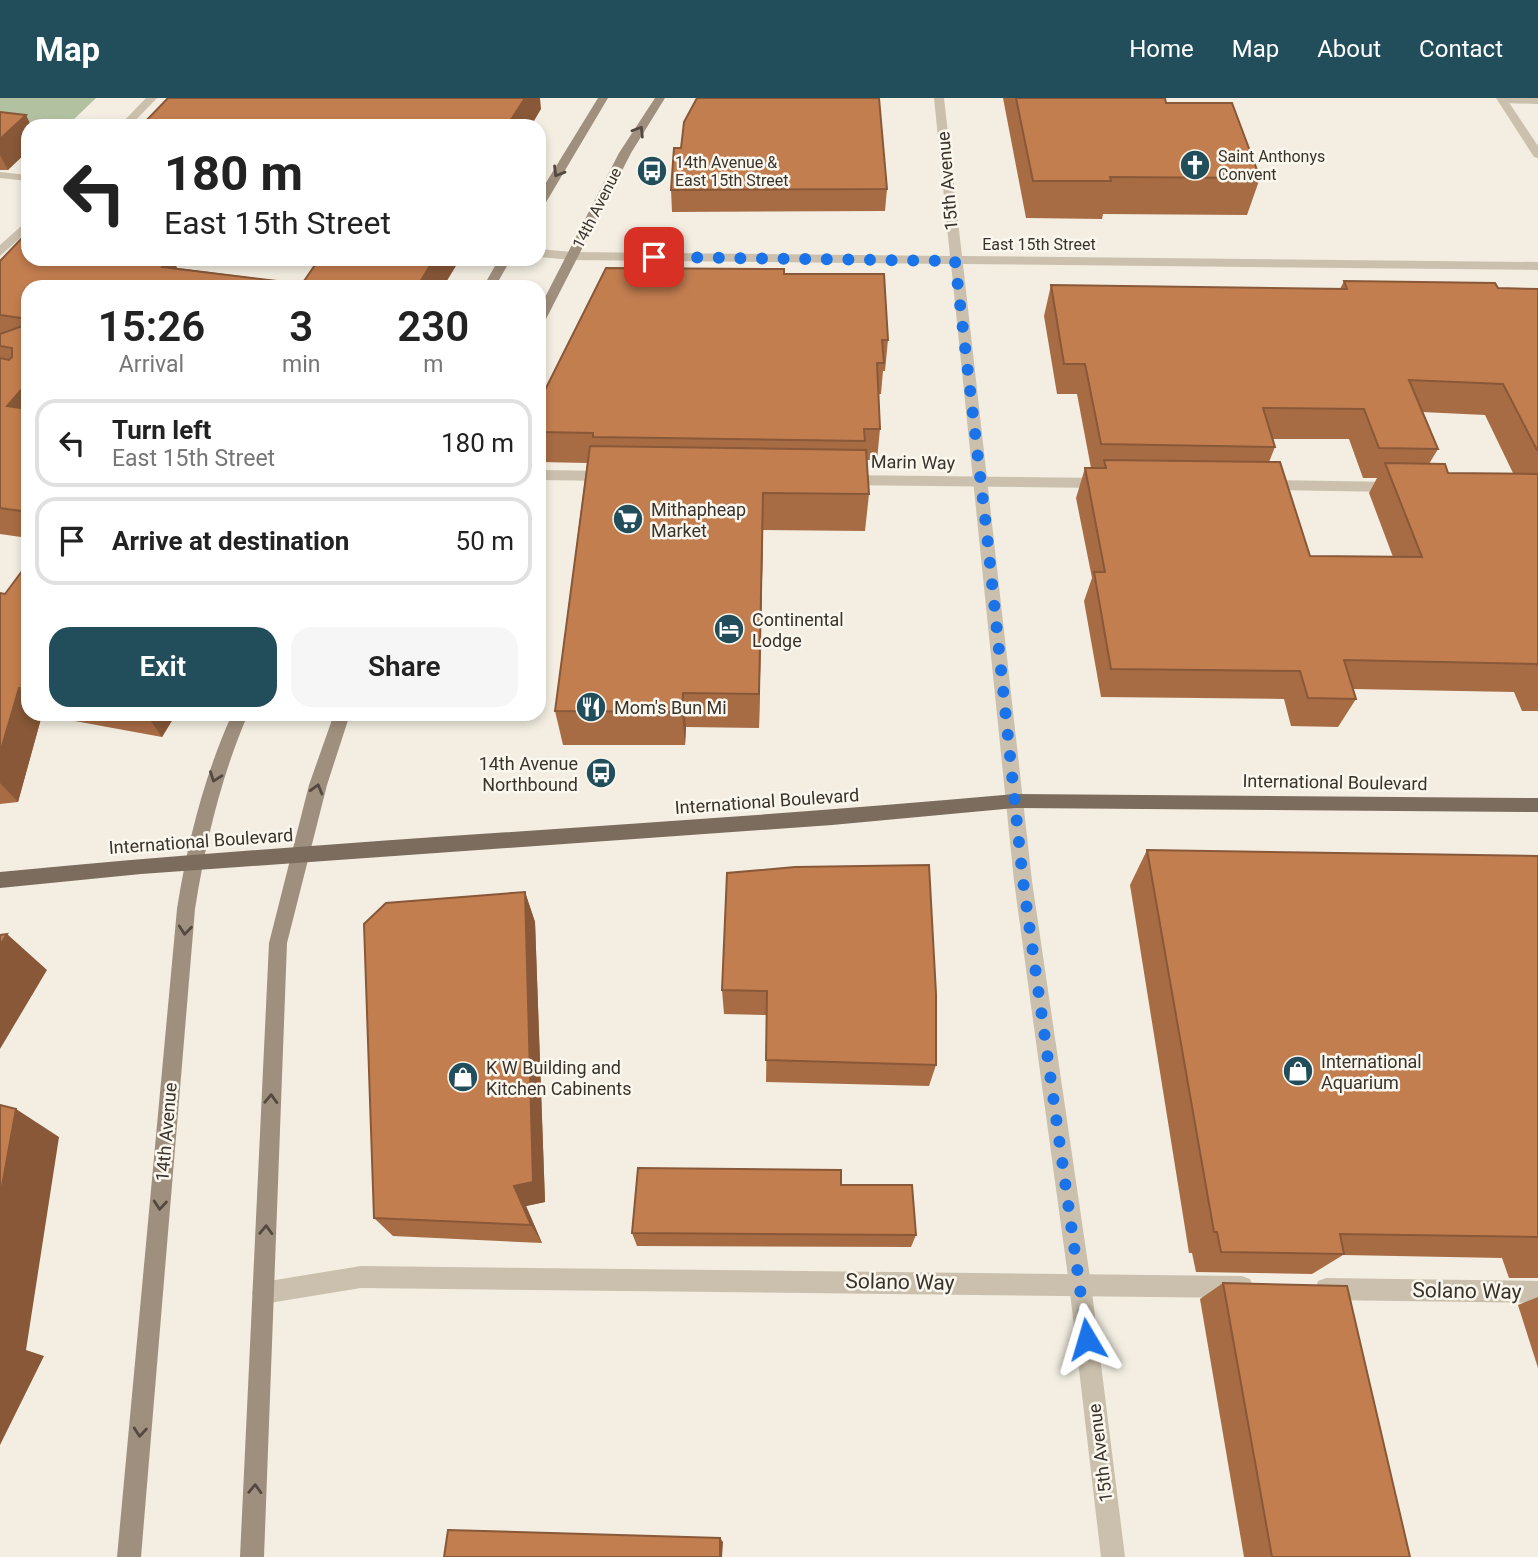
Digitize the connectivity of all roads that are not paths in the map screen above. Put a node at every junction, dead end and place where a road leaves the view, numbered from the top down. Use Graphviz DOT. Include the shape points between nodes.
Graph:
graph roads {
  1 [pos="152,98"];
  2 [pos="603,98"];
  3 [pos="660,98"];
  4 [pos="939,98"];
  5 [pos="1502,99"];
  6 [pos="1538,101"];
  7 [pos="131,119"];
  8 [pos="1538,155"];
  9 [pos="0,175"];
  10 [pos="21,177"];
  11 [pos="546,192"];
  12 [pos="21,231"];
  13 [pos="0,252"];
  14 [pos="546,254"];
  15 [pos="572,256"];
  16 [pos="955,261"];
  17 [pos="1538,266"];
  18 [pos="546,307"];
  19 [pos="546,475"];
  20 [pos="622,476"];
  21 [pos="830,480"];
  22 [pos="982,482"];
  23 [pos="1113,484"];
  24 [pos="1250,485"];
  25 [pos="1415,487"];
  26 [pos="237,721"];
  27 [pos="339,721"];
  28 [pos="1015,802"];
  29 [pos="1538,805"];
  30 [pos="299,855"];
  31 [pos="193,862"];
  32 [pos="0,880"];
  33 [pos="1080,1284"];
  34 [pos="1267,1287"];
  35 [pos="1308,1288"];
  36 [pos="263,1293"];
  37 [pos="1538,1293"];
  38 [pos="130,1557"];
  39 [pos="252,1557"];
  40 [pos="1113,1557"];
  1 -- 7 [label="street"];
  2 -- 11 [label="main road, one-way"];
  15 -- 3 [label="main road, 14th Avenue, one-way" via="625,153"];
  4 -- 16 [label="street, 15th Avenue"];
  5 -- 6 [label="street"];
  5 -- 8 [label="street"];
  9 -- 10 [label="street"];
  12 -- 13 [label="street"];
  14 -- 15 [label="street, East 15th Street"];
  15 -- 16 [label="street, East 15th Street"];
  15 -- 18 [label="main road, 14th Avenue"];
  16 -- 17 [label="street, East 15th Street"];
  16 -- 22 [label="street, 15th Avenue"];
  19 -- 20 [label="street"];
  21 -- 22 [label="street, Marin Way"];
  22 -- 23 [label="street, Marin Way"];
  22 -- 28 [label="street, 15th Avenue"];
  24 -- 25 [label="street"];
  26 -- 31 [label="main road, 14th Avenue, one-way" via="208,795"];
  30 -- 27 [label="main road, one-way"];
  28 -- 29 [label="main road, International Boulevard"];
  28 -- 30 [label="main road, International Boulevard"];
  28 -- 33 [label="street, 15th Avenue"];
  30 -- 31 [label="main road, International Boulevard"];
  36 -- 30 [label="main road, one-way" via="278,943"];
  31 -- 32 [label="main road, International Boulevard"];
  31 -- 38 [label="main road, 14th Avenue, one-way"];
  33 -- 34 [label="street, Solano Way"];
  33 -- 36 [label="street, Solano Way" via="361,1277"];
  33 -- 40 [label="street, 15th Avenue"];
  35 -- 37 [label="street, Solano Way"];
  39 -- 36 [label="main road, one-way"];
}
